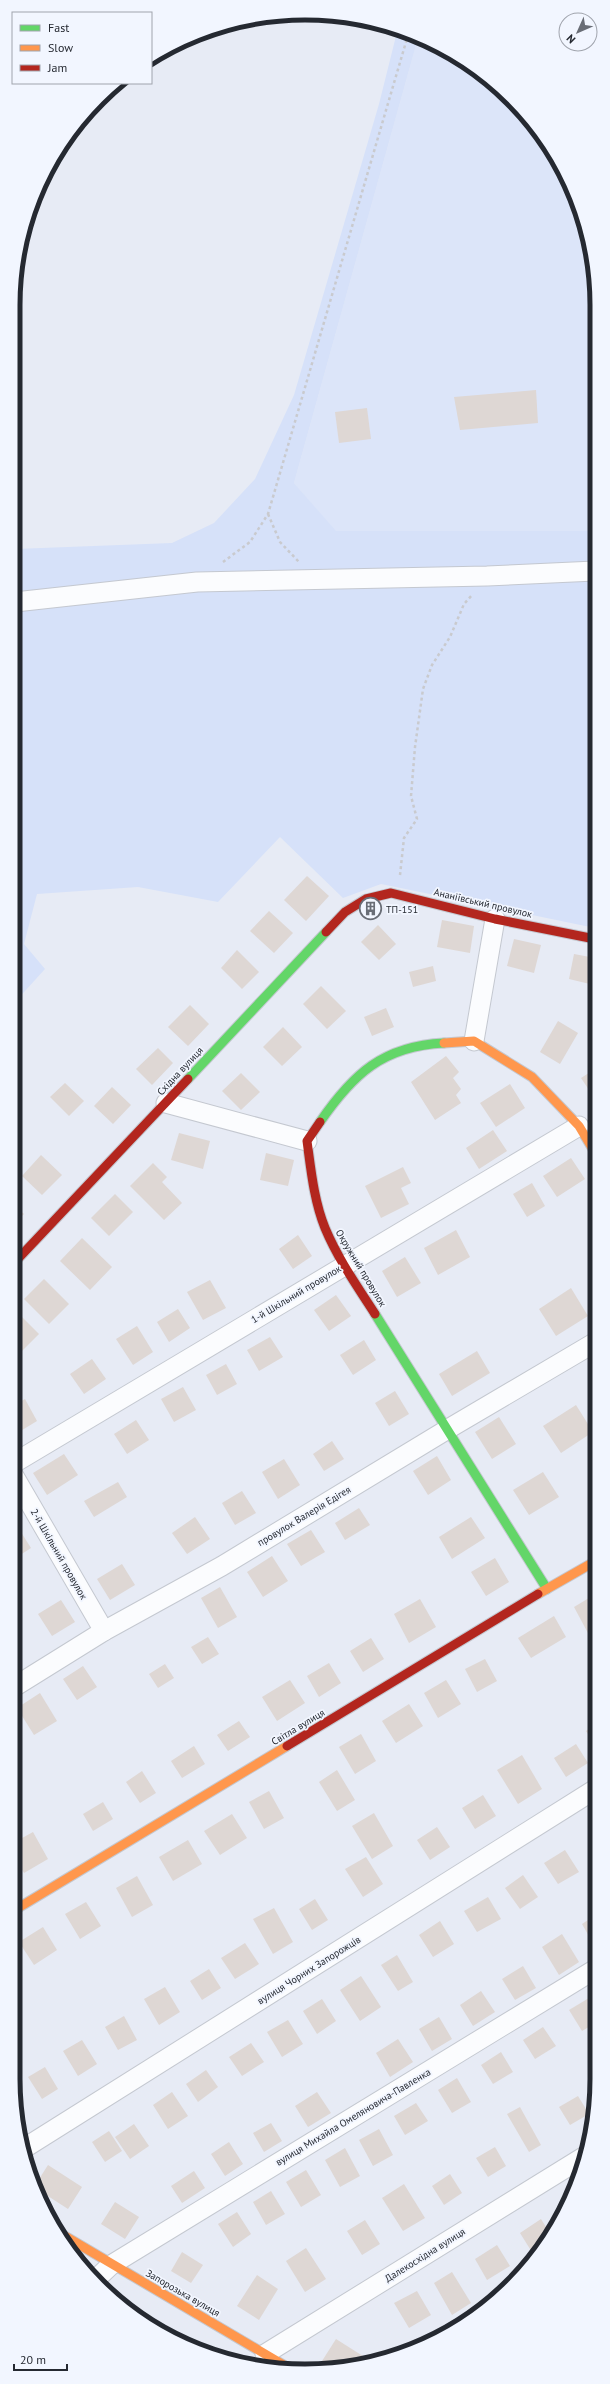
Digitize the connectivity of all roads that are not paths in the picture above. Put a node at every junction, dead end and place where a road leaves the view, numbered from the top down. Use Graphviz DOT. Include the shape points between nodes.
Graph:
graph roads {
  1 [pos="590,571"];
  2 [pos="20,601"];
  3 [pos="366,899"];
  4 [pos="495,919"];
  5 [pos="590,938"];
  6 [pos="474,1041"];
  7 [pos="166,1103"];
  8 [pos="579,1126"];
  9 [pos="307,1141"];
  10 [pos="590,1144"];
  11 [pos="20,1257"];
  12 [pos="344,1265"];
  13 [pos="590,1345"];
  14 [pos="448,1429"];
  15 [pos="20,1459"];
  16 [pos="20,1486"];
  17 [pos="590,1564"];
  18 [pos="547,1589"];
  19 [pos="104,1631"];
  20 [pos="20,1683"];
  21 [pos="590,1793"];
  22 [pos="20,1903"];
  23 [pos="590,1972"];
  24 [pos="28,2146"];
  25 [pos="578,2161"];
  26 [pos="70,2239"];
  27 [pos="111,2265"];
  28 [pos="99,2276"];
  29 [pos="264,2354"];
  30 [pos="279,2363"];
  1 -- 2 [label="street" via="197,582"];
  3 -- 4 [label="street, Ананіївський провулок" via="391,893"];
  3 -- 7 [label="street, Східна вулиця" via="345,912"];
  4 -- 5 [label="street, Ананіївський провулок"];
  4 -- 6 [label="street"];
  6 -- 8 [label="street" via="532,1077"];
  6 -- 9 [label="street" via="423,1044 377,1060 340,1093"];
  7 -- 9 [label="street"];
  7 -- 11 [label="street, Східна вулиця"];
  8 -- 10 [label="street"];
  8 -- 12 [label="street, 1-й Шкільний провулок"];
  9 -- 12 [label="street, Окружний провулок" via="313,1187 325,1228"];
  12 -- 14 [label="street, Окружний провулок"];
  12 -- 15 [label="street, 1-й Шкільний провулок"];
  13 -- 14 [label="street, провулок Валерія Едігея"];
  14 -- 18 [label="street, Окружний провулок"];
  14 -- 19 [label="street, провулок Валерія Едігея" via="222,1566"];
  16 -- 19 [label="street, 2-й Шкільний провулок"];
  17 -- 18 [label="street, Світла вулиця"];
  18 -- 22 [label="street, Світла вулиця"];
  19 -- 20 [label="street, провулок Валерія Едігея"];
  21 -- 24 [label="street, вулиця Чорних Запорожців"];
  23 -- 27 [label="street, вулиця Михайла Омеляновича-Павленка"];
  25 -- 29 [label="street, Далекосхідна вулиця"];
  26 -- 27 [label="street, Запорозька вулиця"];
  27 -- 28 [label="street, вулиця Михайла Омеляновича-Павленка"];
  27 -- 29 [label="street, Запорозька вулиця"];
  29 -- 30 [label="street, Запорозька вулиця"];
}
